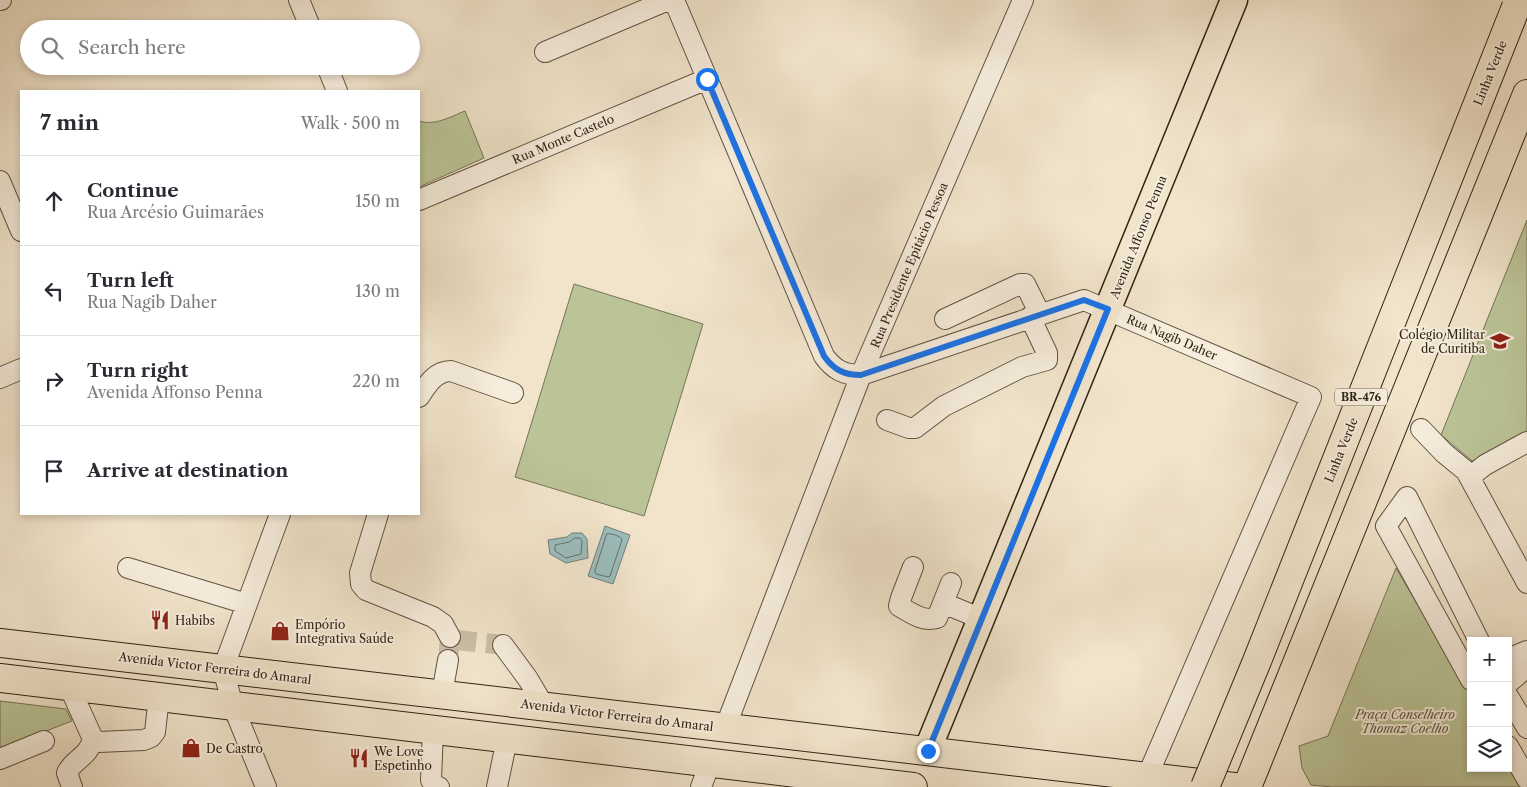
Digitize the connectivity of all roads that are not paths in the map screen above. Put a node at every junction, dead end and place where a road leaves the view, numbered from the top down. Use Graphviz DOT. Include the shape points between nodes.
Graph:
graph roads {
  1 [pos="299,0"];
  2 [pos="668,0"];
  3 [pos="674,0"];
  4 [pos="1023,0"];
  5 [pos="1234,0"];
  6 [pos="1518,2"];
  7 [pos="307,20"];
  8 [pos="545,52"];
  9 [pos="331,75"];
  10 [pos="707,79"];
  11 [pos="337,90"];
  12 [pos="1527,94"];
  13 [pos="0,181"];
  14 [pos="420,200"];
  15 [pos="20,229"];
  16 [pos="1108,309"];
  17 [pos="1035,315"];
  18 [pos="945,319"];
  19 [pos="20,369"];
  20 [pos="861,375"];
  21 [pos="0,378"];
  22 [pos="513,393"];
  23 [pos="420,396"];
  24 [pos="888,420"];
  25 [pos="1421,429"];
  26 [pos="1527,442"];
  27 [pos="1470,477"];
  28 [pos="276,515"];
  29 [pos="378,515"];
  30 [pos="913,567"];
  31 [pos="128,568"];
  32 [pos="951,583"];
  33 [pos="1527,583"];
  34 [pos="943,603"];
  35 [pos="247,604"];
  36 [pos="982,619"];
  37 [pos="450,637"];
  38 [pos="1477,637"];
  39 [pos="0,643"];
  40 [pos="503,645"];
  41 [pos="1527,651"];
  42 [pos="1512,657"];
  43 [pos="448,660"];
  44 [pos="1527,667"];
  45 [pos="223,669"];
  46 [pos="1467,673"];
  47 [pos="0,678"];
  48 [pos="1509,682"];
  49 [pos="69,686"];
  50 [pos="442,694"];
  51 [pos="159,697"];
  52 [pos="1512,703"];
  53 [pos="233,706"];
  54 [pos="544,706"];
  55 [pos="725,728"];
  56 [pos="1527,728"];
  57 [pos="434,730"];
  58 [pos="507,739"];
  59 [pos="93,740"];
  60 [pos="44,741"];
  61 [pos="928,751"];
  62 [pos="1512,753"];
  63 [pos="0,759"];
  64 [pos="705,775"];
  65 [pos="1147,777"];
  66 [pos="1527,778"];
  67 [pos="820,782"];
  68 [pos="72,787"];
  69 [pos="266,787"];
  70 [pos="439,787"];
  71 [pos="497,787"];
  72 [pos="913,787"];
  73 [pos="1205,787"];
  74 [pos="1234,787"];
  75 [pos="1247,787"];
  1 -- 7 [label="street"];
  2 -- 8 [label="street"];
  3 -- 10 [label="street"];
  4 -- 20 [label="street, Rua Presidente Epitácio Pessoa"];
  5 -- 16 [label="main road, Avenida Affonso Penna"];
  6 -- 73 [label="highway, Linha Verde / BR-476, bridge"];
  9 -- 11 [label="street"];
  10 -- 14 [label="street, Rua Monte Castelo"];
  10 -- 20 [label="street" via="824,356 839,372"];
  12 -- 75 [label="highway"];
  13 -- 15 [label="street"];
  16 -- 17 [label="street, Rua Nagib Daher" via="1084,300"];
  16 -- 36 [label="main road, Avenida Affonso Penna"];
  16 -- 65 [label="street, Rua Nagib Daher" via="1311,396"];
  17 -- 18 [label="street" via="1025,284 1020,284"];
  17 -- 20 [label="street, Rua Nagib Daher"];
  17 -- 24 [label="street" via="1047,360 1022,367 944,406 915,428"];
  19 -- 21 [label="street"];
  20 -- 55 [label="street, Rua Presidente Epitácio Pessoa"];
  22 -- 23 [label="street" via="443,371 430,381"];
  25 -- 27 [label="street"];
  26 -- 27 [label="street"];
  27 -- 33 [label="street"];
  28 -- 35 [label="street"];
  29 -- 37 [label="street" via="360,573 361,584 366,590 434,617 443,624"];
  30 -- 34 [label="street" via="899,606 930,620 937,618"];
  31 -- 35 [label="street"];
  32 -- 34 [label="street"];
  34 -- 36 [label="street"];
  35 -- 45 [label="street"];
  36 -- 61 [label="main road, Avenida Affonso Penna"];
  38 -- 46 [label="street" via="1407,497 1386,526"];
  39 -- 45 [label="highway, Avenida Victor Ferreira do Amaral"];
  40 -- 54 [label="street"];
  41 -- 42 [label="street"];
  43 -- 50 [label="street"];
  44 -- 48 [label="street"];
  45 -- 50 [label="highway, Avenida Victor Ferreira do Amaral"];
  45 -- 53 [label="street"];
  47 -- 49 [label="highway"];
  49 -- 51 [label="highway"];
  49 -- 59 [label="street"];
  50 -- 54 [label="highway, Avenida Victor Ferreira do Amaral"];
  51 -- 53 [label="highway"];
  51 -- 59 [label="street" via="155,732 151,737 144,740"];
  52 -- 56 [label="street"];
  53 -- 57 [label="highway"];
  53 -- 69 [label="street"];
  54 -- 55 [label="highway, Avenida Victor Ferreira do Amaral"];
  55 -- 61 [label="highway, Avenida Victor Ferreira do Amaral"];
  57 -- 58 [label="highway"];
  57 -- 70 [label="street" via="431,780"];
  58 -- 64 [label="highway"];
  58 -- 71 [label="street"];
  59 -- 68 [label="street" via="90,749 69,768 67,773"];
  60 -- 63 [label="street"];
  61 -- 65 [label="highway, Avenida Victor Ferreira do Amaral"];
  62 -- 66 [label="street"];
  64 -- 67 [label="highway"];
  65 -- 74 [label="highway, Avenida Victor Ferreira do Amaral"];
  67 -- 72 [label="highway"];
}
